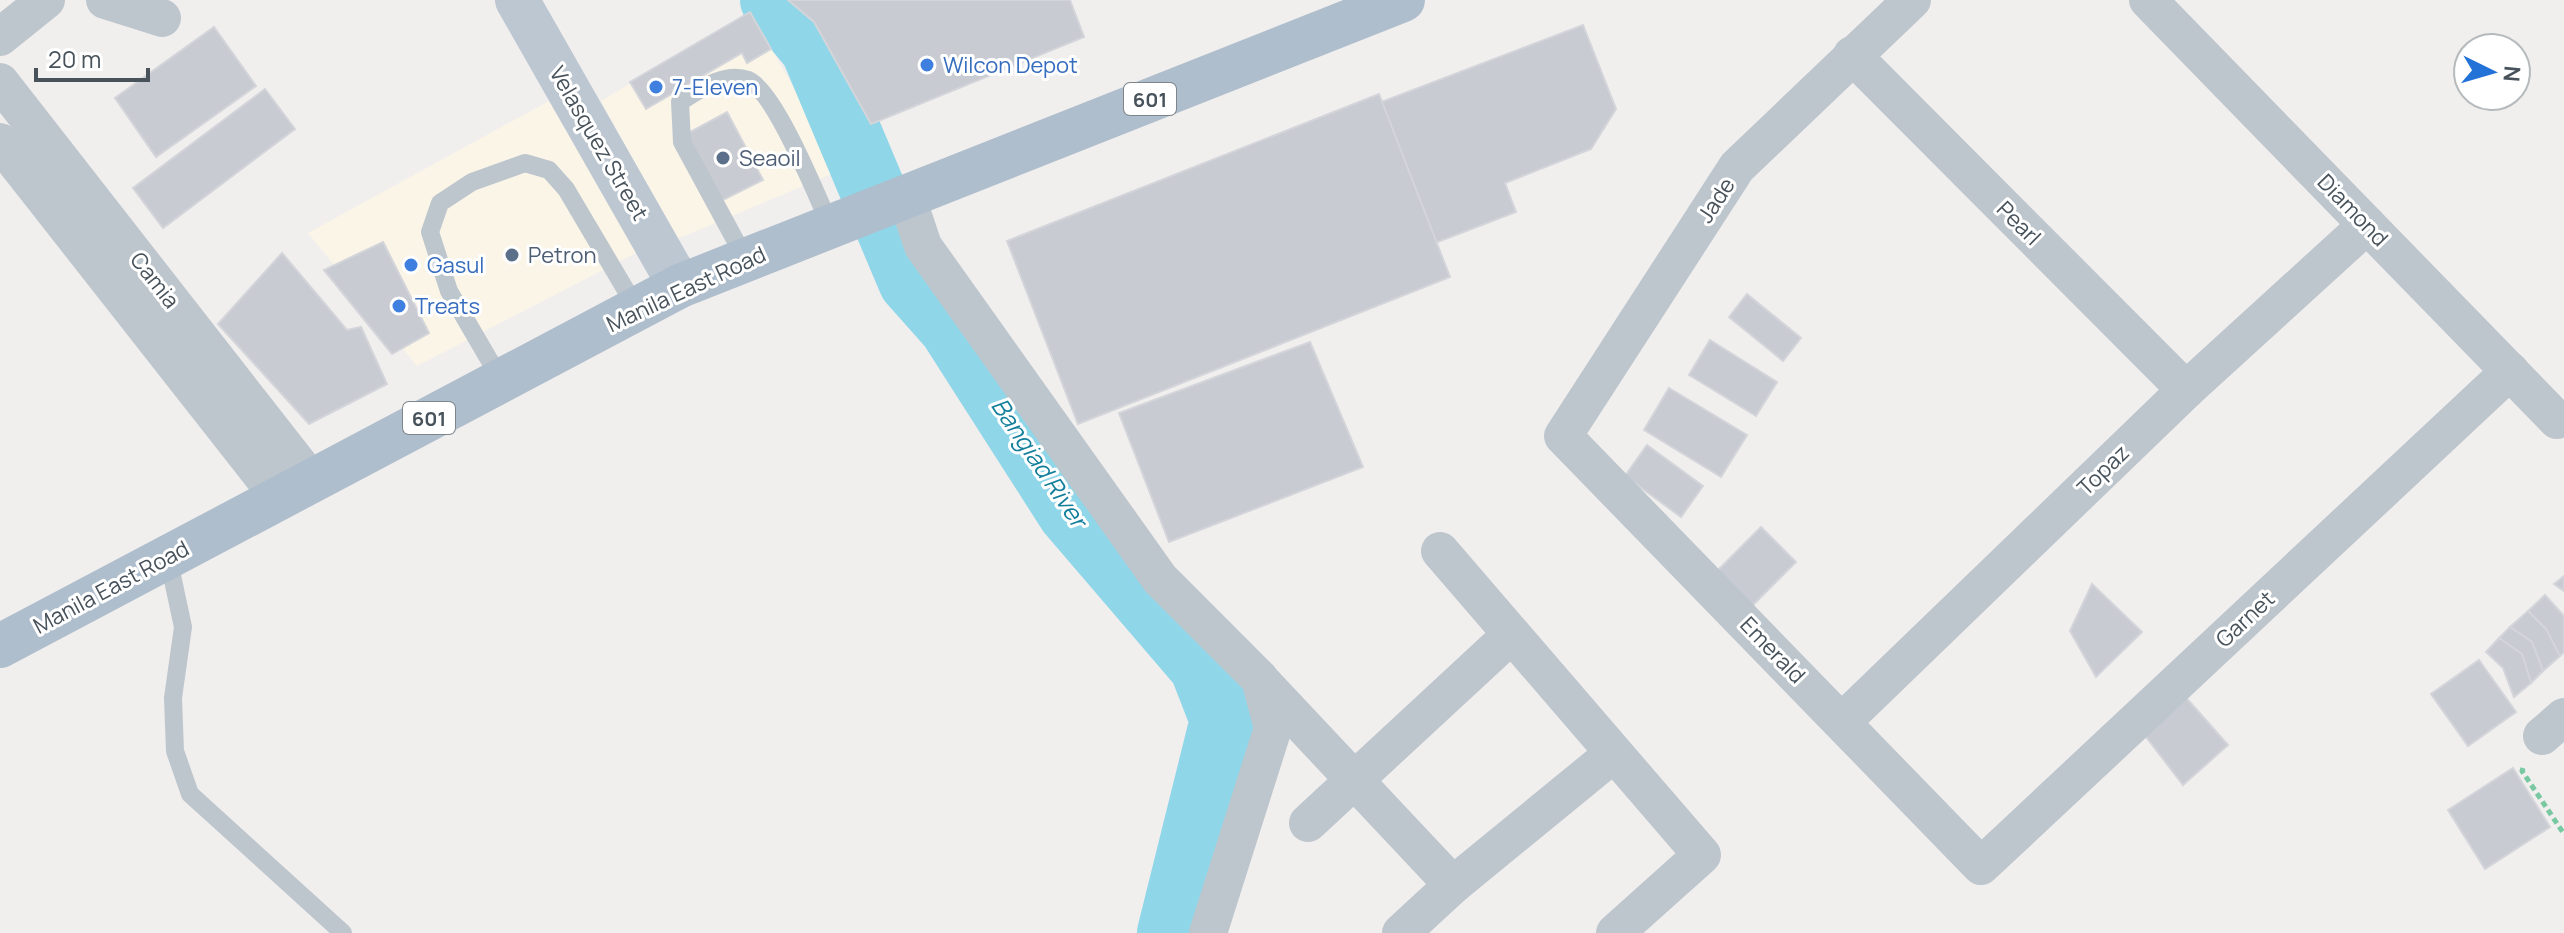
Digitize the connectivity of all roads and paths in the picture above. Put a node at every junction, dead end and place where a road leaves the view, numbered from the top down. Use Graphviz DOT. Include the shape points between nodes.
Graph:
graph roads {
  1 [pos="46,0"];
  2 [pos="105,0"];
  3 [pos="517,0"];
  4 [pos="1403,0"];
  5 [pos="1912,0"];
  6 [pos="2148,0"];
  7 [pos="162,18"];
  8 [pos="0,37"];
  9 [pos="1852,55"];
  10 [pos="0,82"];
  11 [pos="0,142"];
  12 [pos="875,207"];
  13 [pos="2367,225"];
  14 [pos="746,260"];
  15 [pos="680,286"];
  16 [pos="637,309"];
  17 [pos="2510,371"];
  18 [pos="501,380"];
  19 [pos="2186,390"];
  20 [pos="2557,420"];
  21 [pos="1563,436"];
  22 [pos="295,488"];
  23 [pos="1440,551"];
  24 [pos="168,556"];
  25 [pos="1510,636"];
  26 [pos="0,646"];
  27 [pos="1260,679"];
  28 [pos="1843,721"];
  29 [pos="2553,726"];
  30 [pos="1613,754"];
  31 [pos="1354,779"];
  32 [pos="1308,823"];
  33 [pos="2564,834"];
  34 [pos="1981,866"];
  35 [pos="1453,885"];
  36 [pos="343,933"];
  37 [pos="1208,933"];
  38 [pos="1401,933"];
  39 [pos="1615,933"];
  1 -- 8 [label="street"];
  2 -- 7 [label="street"];
  3 -- 15 [label="main road, Velasquez Street"];
  4 -- 12 [label="main road, Manila East Road / 601"];
  5 -- 9 [label="street, Jade"];
  6 -- 13 [label="street, Diamond"];
  9 -- 19 [label="street, Pearl"];
  9 -- 21 [label="street, Jade" via="1737,167"];
  10 -- 22 [label="street, Camia"];
  11 -- 22 [label="street, Camia"];
  12 -- 14 [label="main road, Manila East Road / 601"];
  12 -- 14 [label="lane" via="751,81 732,77 703,87 680,102 682,142"];
  12 -- 27 [label="street" via="923,246 1160,579"];
  13 -- 17 [label="street, Diamond"];
  13 -- 19 [label="street, Topaz"];
  14 -- 15 [label="main road, Manila East Road / 601"];
  15 -- 16 [label="main road, Manila East Road / 601"];
  16 -- 18 [label="main road, Manila East Road / 601"];
  16 -- 18 [label="lane" via="566,189 549,170 525,163 472,182 440,203 430,232 449,291"];
  17 -- 20 [label="street, Diamond"];
  17 -- 34 [label="street, Garnet"];
  18 -- 22 [label="main road, Manila East Road / 601"];
  19 -- 28 [label="street, Topaz"];
  21 -- 28 [label="street, Emerald"];
  22 -- 24 [label="main road, Manila East Road / 601"];
  23 -- 25 [label="street"];
  24 -- 26 [label="main road, Manila East Road / 601"];
  24 -- 36 [label="lane" via="183,627 173,698 175,751 190,794"];
  25 -- 30 [label="street"];
  25 -- 31 [label="street"];
  27 -- 31 [label="street"];
  27 -- 37 [label="street" via="1273,728"];
  28 -- 34 [label="street, Emerald"];
  29 -- 33 [label="path" via="2522,771"];
  30 -- 35 [label="street"];
  30 -- 39 [label="street" via="1702,855"];
  31 -- 32 [label="street"];
  31 -- 35 [label="street"];
  35 -- 38 [label="street"];
}
